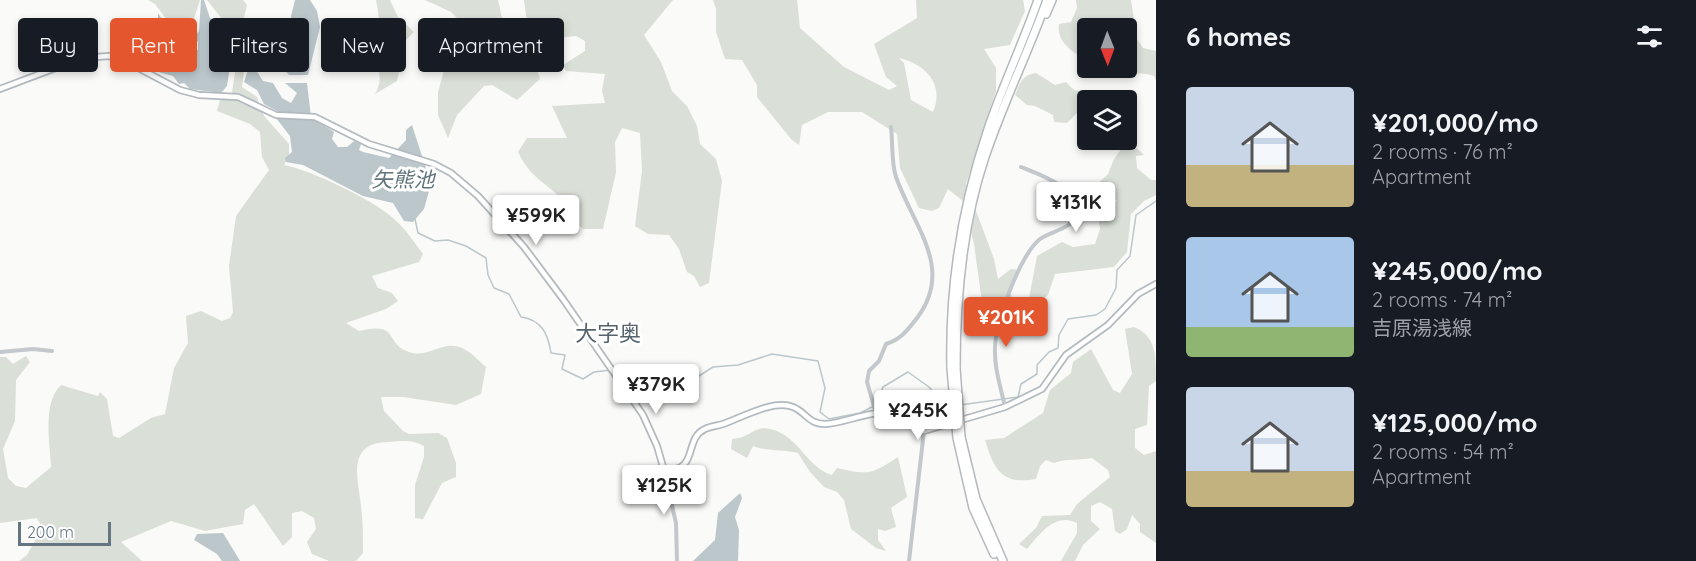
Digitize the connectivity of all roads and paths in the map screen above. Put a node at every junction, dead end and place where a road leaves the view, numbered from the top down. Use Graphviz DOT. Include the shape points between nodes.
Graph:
graph roads {
  1 [pos="1033,0"];
  2 [pos="1038,0"];
  3 [pos="1047,0"];
  4 [pos="1052,0"];
  5 [pos="1022,61"];
  6 [pos="1010,80"];
  7 [pos="0,89"];
  8 [pos="891,127"];
  9 [pos="1021,167"];
  10 [pos="1156,284"];
  11 [pos="52,351"];
  12 [pos="0,352"];
  13 [pos="1005,407"];
  14 [pos="876,413"];
  15 [pos="924,431"];
  16 [pos="959,438"];
  17 [pos="664,470"];
  18 [pos="677,561"];
  19 [pos="909,561"];
  20 [pos="998,561"];
  21 [pos="1003,561"];
  1 -- 6 [label="highway"];
  2 -- 6 [label="highway"];
  3 -- 5 [label="highway"];
  4 -- 5 [label="highway"];
  5 -- 6 [label="highway"];
  6 -- 16 [label="highway, bridge" via="971,194 958,246 954,368"];
  7 -- 17 [label="main road" via="82,58 104,55 180,90 238,97 276,115 315,117 352,136 451,173 478,196 563,299 651,430"];
  8 -- 14 [label="street" via="896,178 929,251 933,280 923,310 904,336 886,344 879,362 869,371 867,382"];
  9 -- 13 [label="street" via="1059,185 1072,196 1076,214 1068,226 1050,233 1031,248 1021,264 995,346"];
  10 -- 13 [label="main road" via="1138,294 1104,329 1066,356 1042,389"];
  11 -- 12 [label="street"];
  13 -- 15 [label="main road"];
  14 -- 15 [label="main road" via="894,414"];
  14 -- 17 [label="main road" via="825,424 812,422 794,407 753,410 705,429 695,440 686,464"];
  15 -- 19 [label="street"];
  16 -- 20 [label="highway" via="973,508"];
  16 -- 21 [label="highway" via="976,499"];
  17 -- 18 [label="street" via="676,523"];
}
